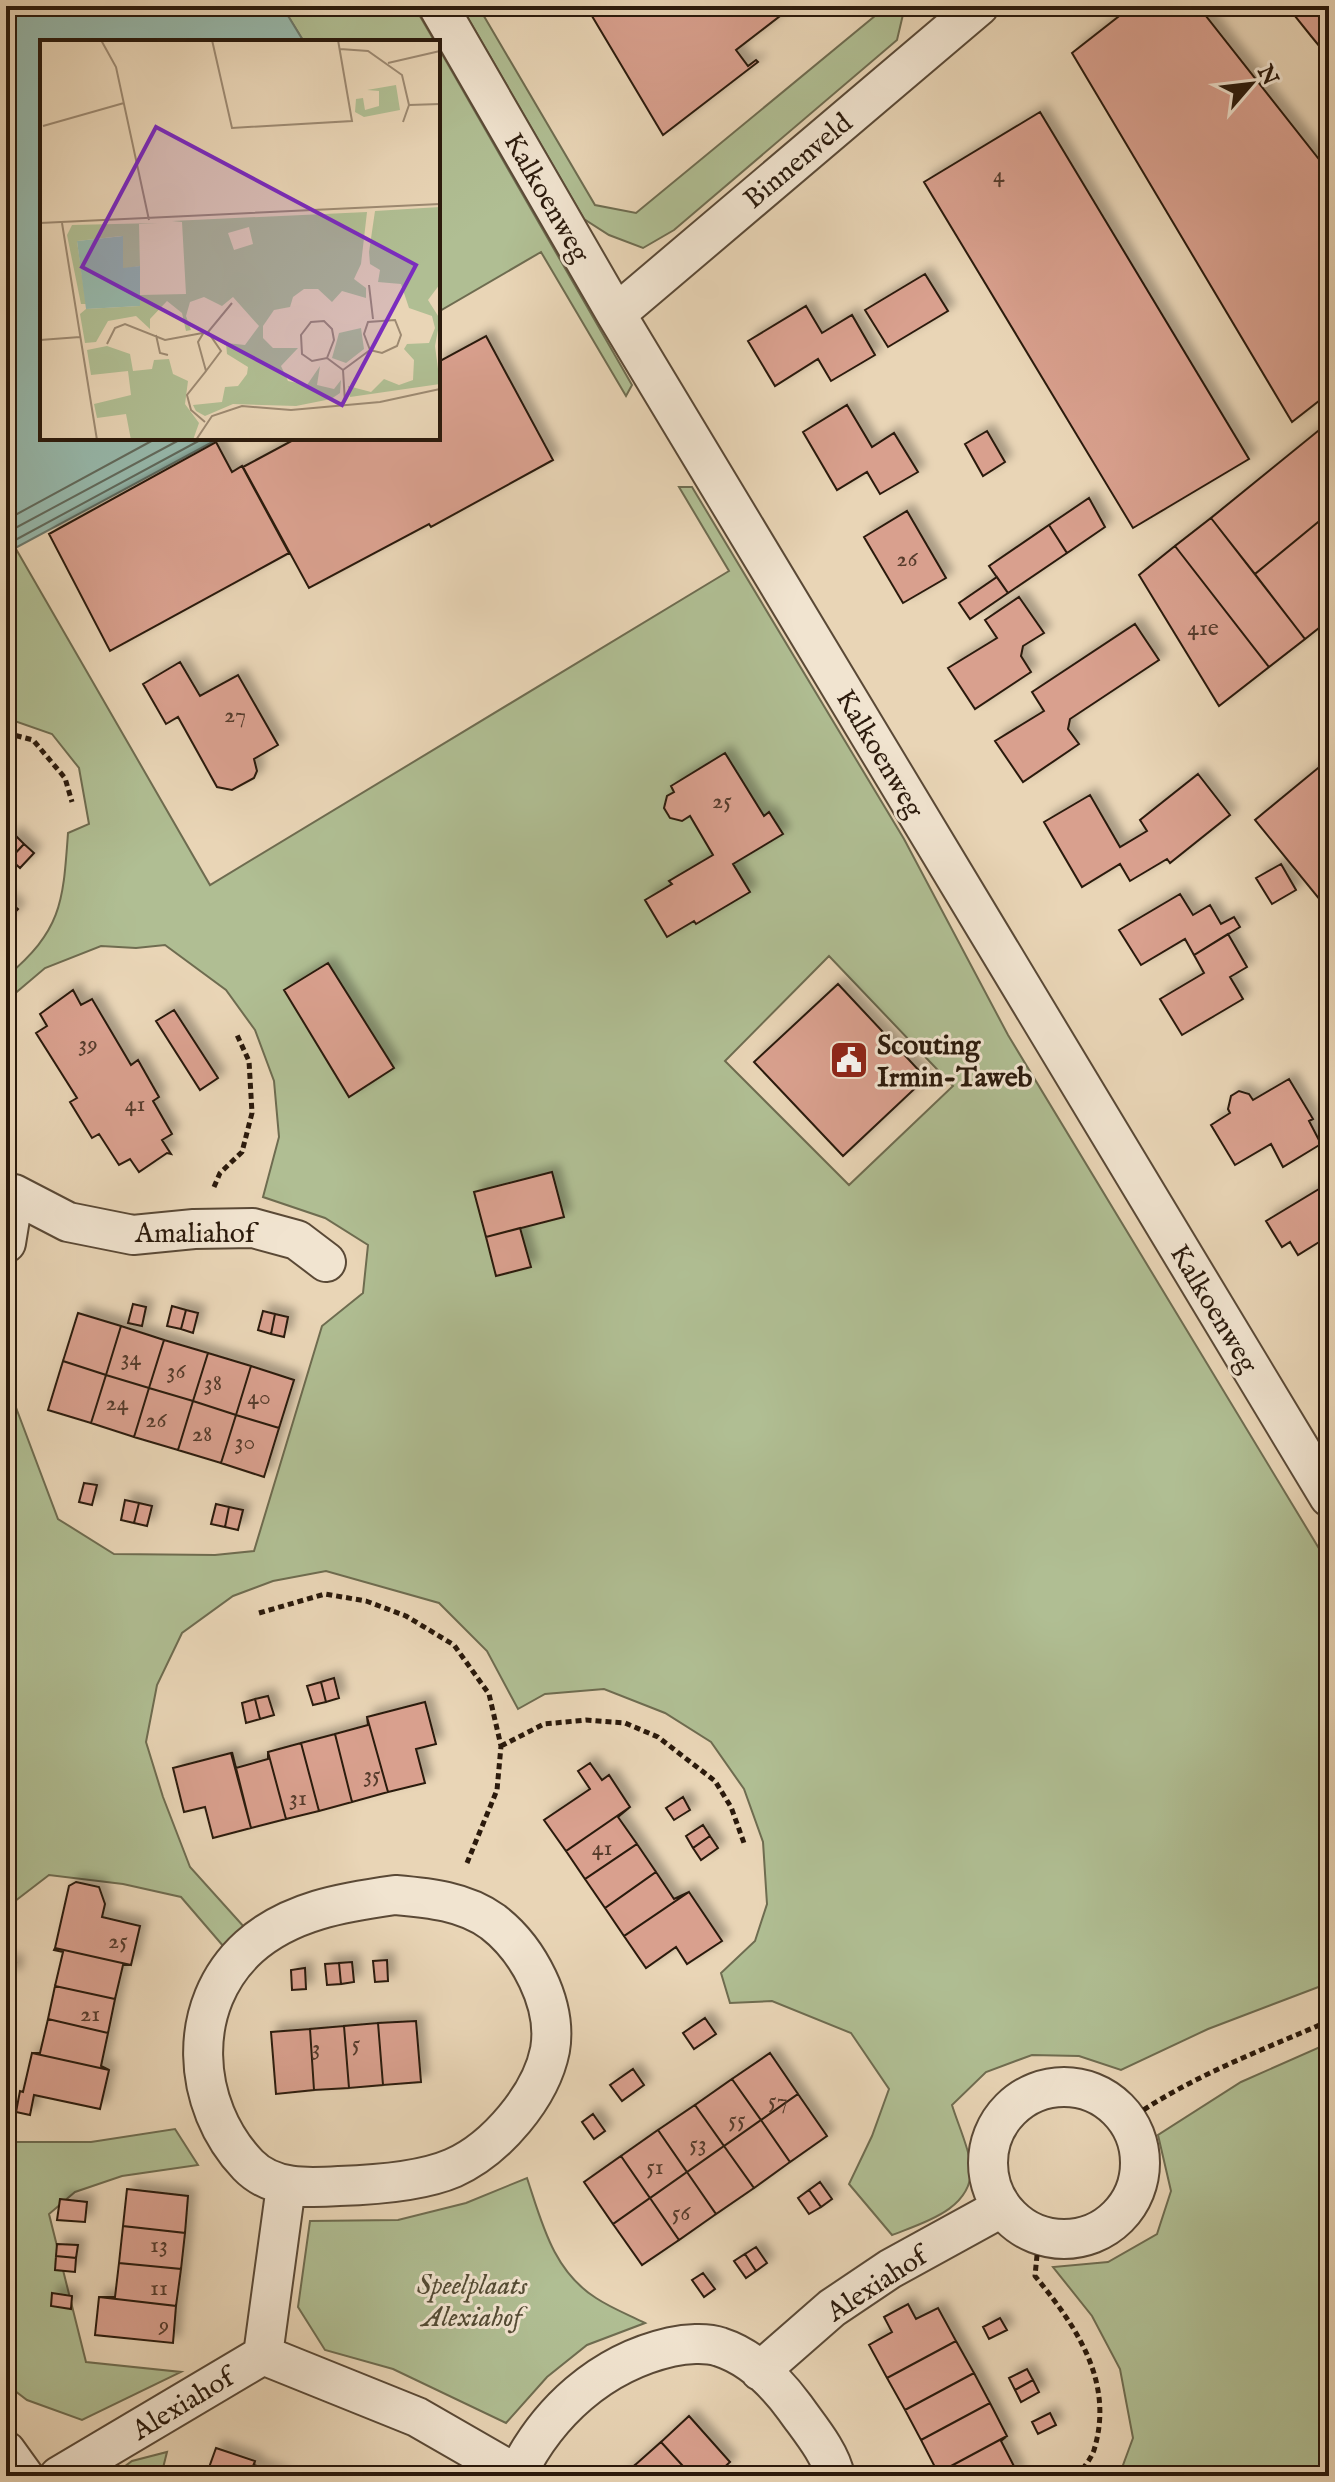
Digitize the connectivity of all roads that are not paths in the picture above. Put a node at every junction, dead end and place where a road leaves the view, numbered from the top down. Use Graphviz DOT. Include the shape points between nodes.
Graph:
graph roads {
  1 [pos="438,6"];
  2 [pos="979,6"];
  3 [pos="616,314"];
  4 [pos="10,1190"];
  5 [pos="6,1243"];
  6 [pos="326,1262"];
  7 [pos="1329,1497"];
  8 [pos="286,2186"];
  9 [pos="1001,2208"];
  10 [pos="263,2355"];
  11 [pos="760,2371"];
  12 [pos="6,2451"];
  13 [pos="516,2475"];
  14 [pos="24,2476"];
  15 [pos="59,2476"];
  16 [pos="835,2476"];
  1 -- 3 [label="street, Kalkoenweg"];
  2 -- 3 [label="street, Binnenveld"];
  3 -- 7 [label="street, Kalkoenweg"];
  4 -- 5 [label="street, Amaliahof"];
  4 -- 6 [label="street, Amaliahof" via="68,1222 133,1235 253,1228 297,1240"];
  8 -- 8 [label="street" via="249,2166 225,2134 205,2086 202,2041 222,1979 249,1947 314,1910 395,1895 432,1898 491,1921 513,1940 542,1989 550,2016 550,2050 525,2107 481,2151 452,2169 376,2185"];
  8 -- 10 [label="street, Alexiahof"];
  9 -- 9 [label="street" via="987,2167 992,2137 1007,2112 1031,2094 1060,2086 1090,2091 1127,2121 1140,2159 1136,2188 1121,2214 1097,2232 1068,2239 1039,2235"];
  9 -- 11 [label="street, Alexiahof" via="890,2269 832,2308"];
  10 -- 13 [label="street, Alexiahof" via="417,2417"];
  10 -- 15 [label="street, Alexiahof"];
  11 -- 13 [label="street, Alexiahof" via="717,2345 680,2345 616,2366 561,2411"];
  11 -- 16 [label="street, Alexiahof" via="783,2391"];
  12 -- 14 [label="street"];
}
